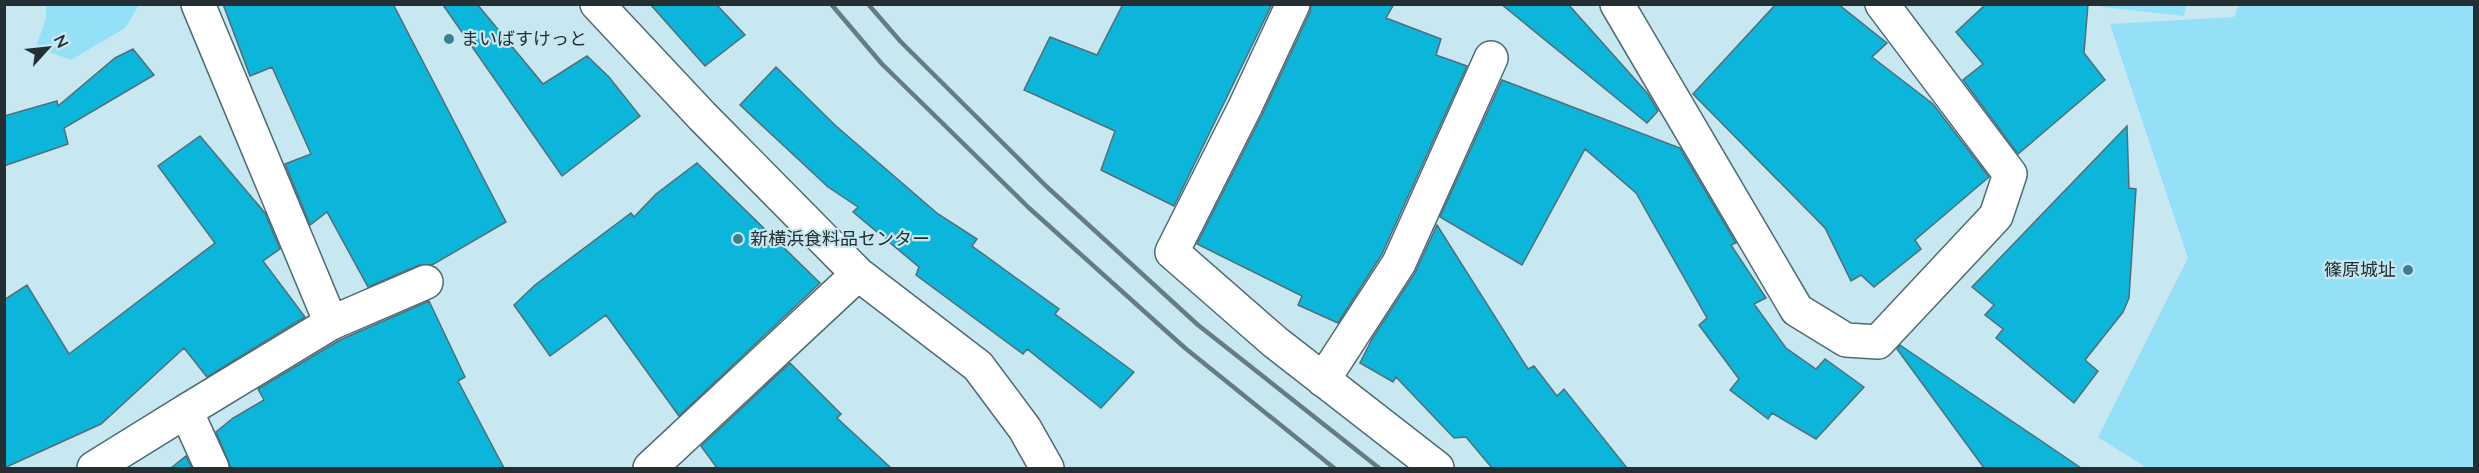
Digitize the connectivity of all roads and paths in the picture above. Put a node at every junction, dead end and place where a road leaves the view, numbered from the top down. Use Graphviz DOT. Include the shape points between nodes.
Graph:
graph roads {
  1 [pos="198,4"];
  2 [pos="597,4"];
  3 [pos="1293,4"];
  4 [pos="1617,4"];
  5 [pos="1882,4"];
  6 [pos="1491,58"];
  7 [pos="858,273"];
  8 [pos="426,282"];
  9 [pos="331,323"];
  10 [pos="1323,380"];
  11 [pos="186,411"];
  12 [pos="94,468"];
  13 [pos="212,468"];
  14 [pos="650,468"];
  15 [pos="1047,468"];
  16 [pos="1437,468"];
  1 -- 9 [label="street"];
  2 -- 7 [label="street"];
  3 -- 10 [label="street" via="1172,252"];
  4 -- 5 [label="street" via="1797,310 1846,340 1878,342 1996,216 2010,174"];
  6 -- 10 [label="street" via="1399,263"];
  7 -- 14 [label="street"];
  7 -- 15 [label="street" via="978,366 1025,429"];
  8 -- 9 [label="street"];
  9 -- 11 [label="street"];
  10 -- 16 [label="street"];
  11 -- 12 [label="street"];
  11 -- 13 [label="street"];
}
